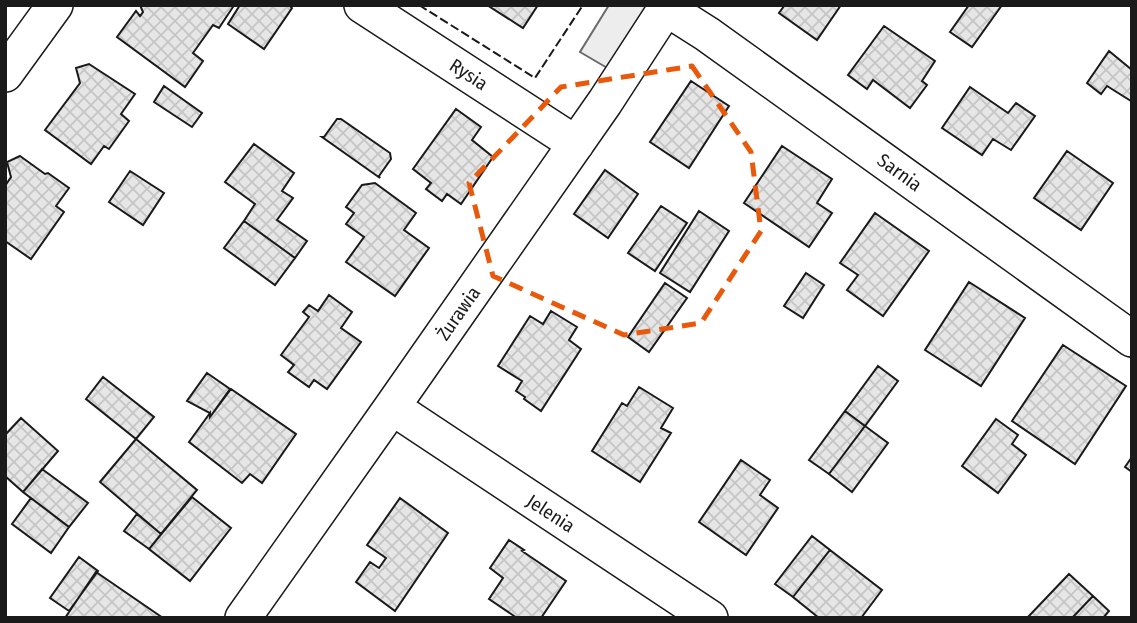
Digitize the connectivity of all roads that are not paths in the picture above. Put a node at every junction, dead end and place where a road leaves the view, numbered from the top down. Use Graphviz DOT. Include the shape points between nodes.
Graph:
graph roads {
  1 [pos="55,5"];
  2 [pos="362,5"];
  3 [pos="667,7"];
  4 [pos="5,74"];
  5 [pos="576,144"];
  6 [pos="1132,339"];
  7 [pos="392,407"];
  8 [pos="243,618"];
  9 [pos="710,618"];
  1 -- 4 [label="street"];
  2 -- 5 [label="street, Rysia"];
  3 -- 5 [label="street, Żurawia"];
  3 -- 6 [label="street, Sarnia"];
  5 -- 7 [label="street, Żurawia"];
  7 -- 8 [label="street, Żurawia"];
  7 -- 9 [label="street, Jelenia"];
}
